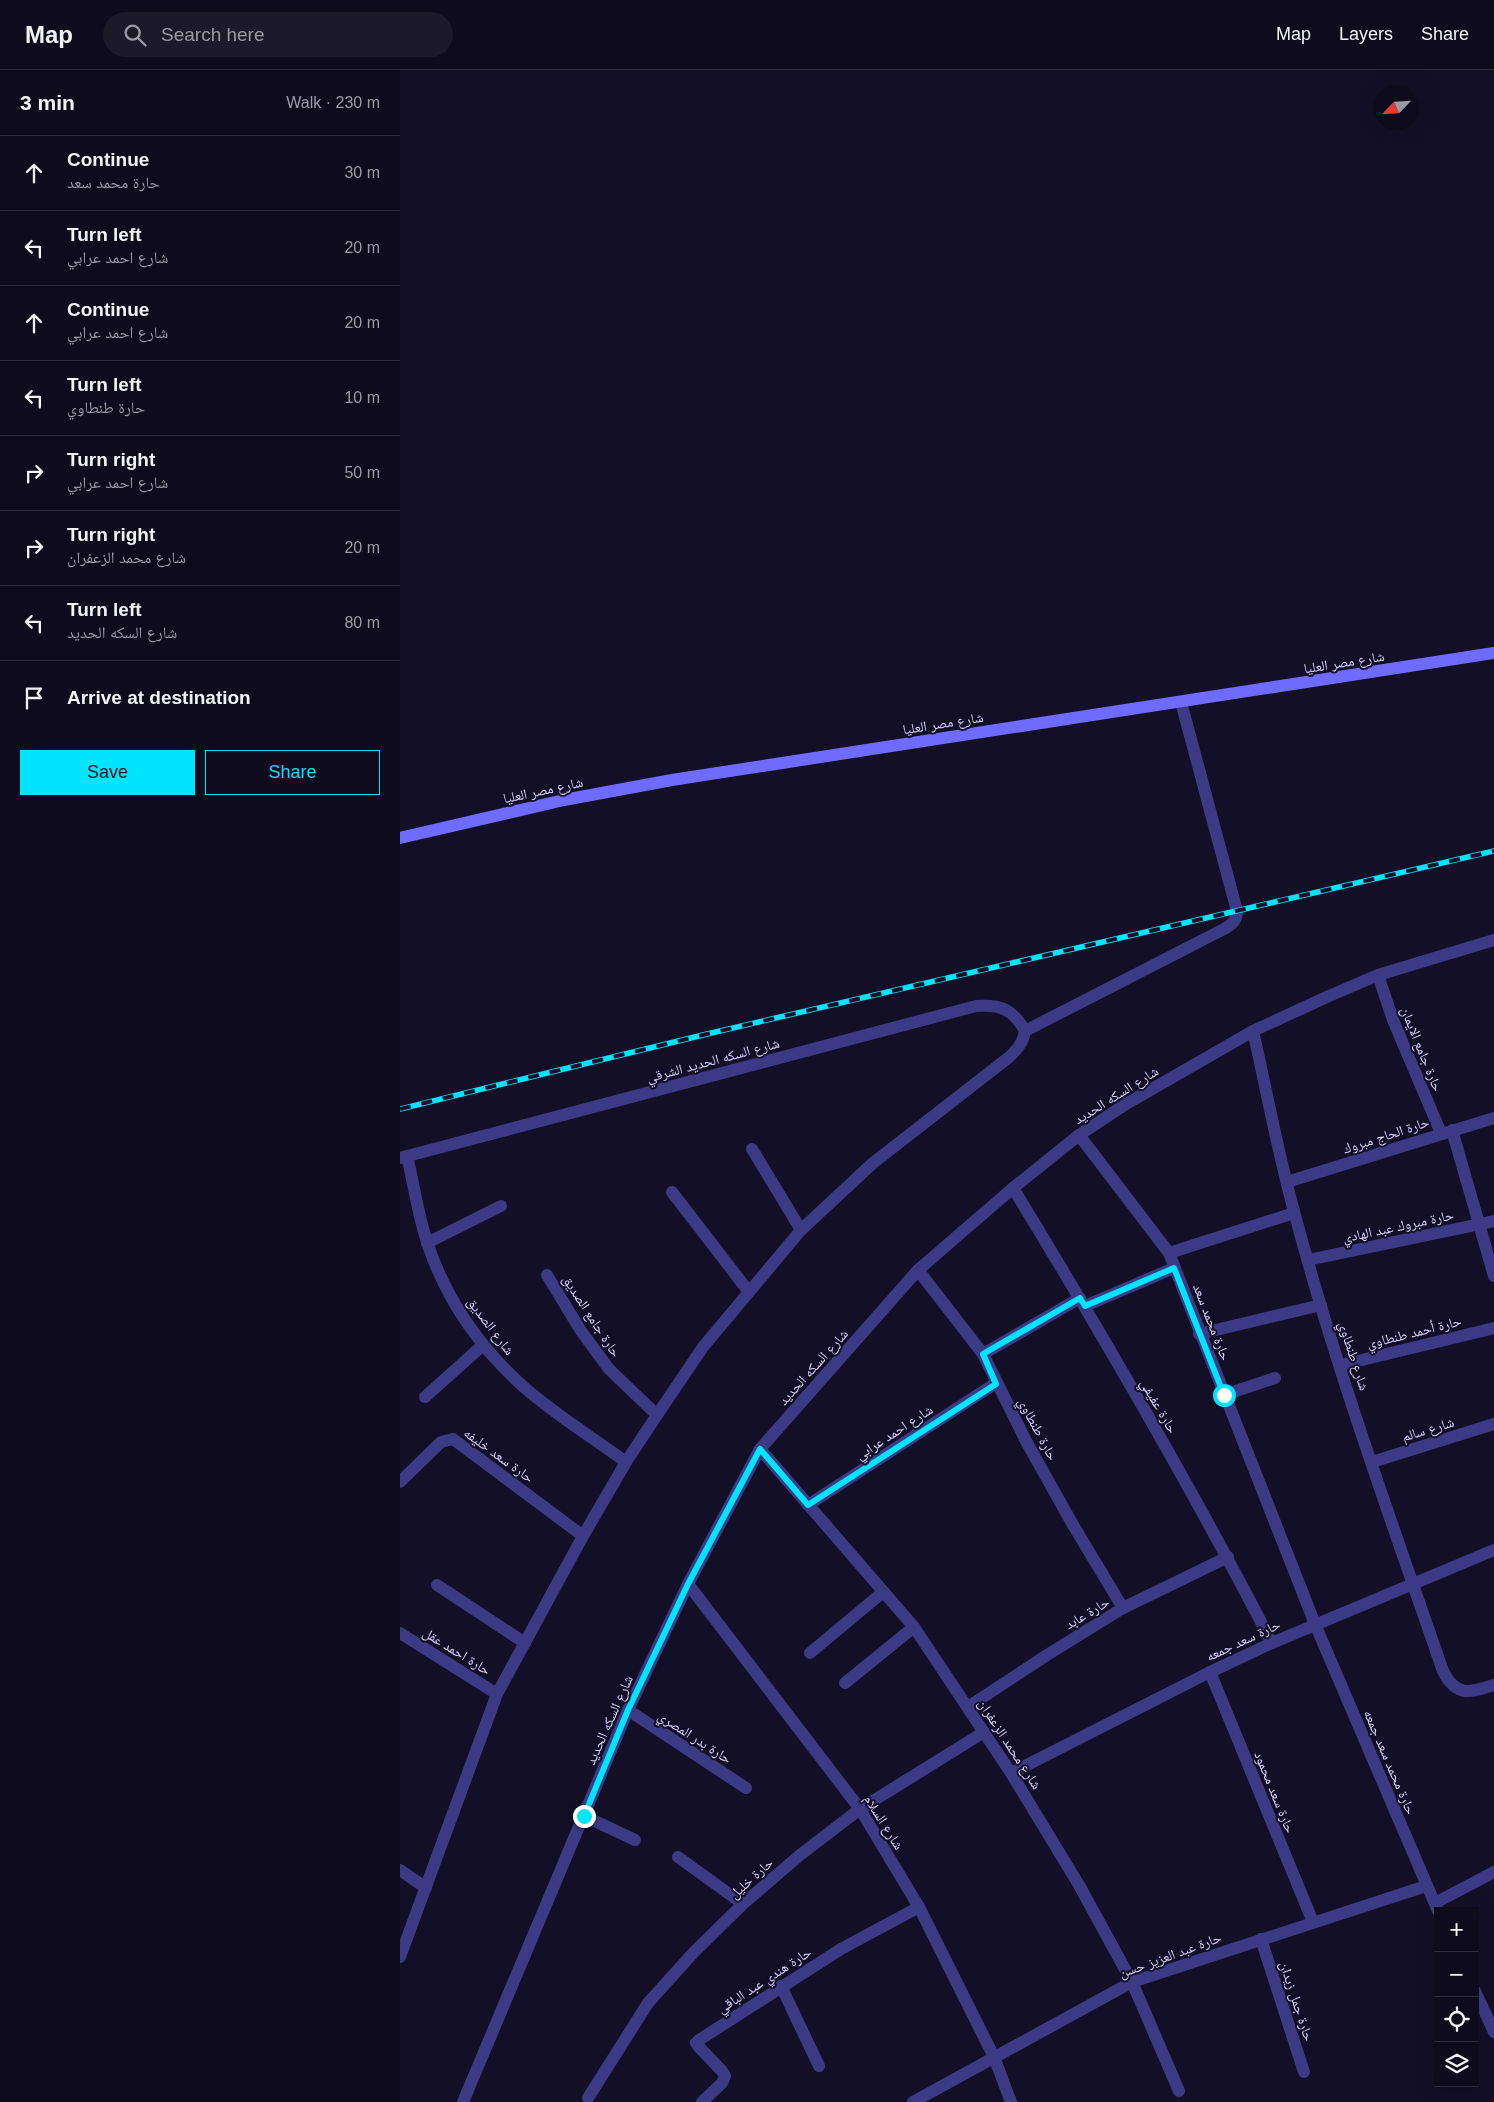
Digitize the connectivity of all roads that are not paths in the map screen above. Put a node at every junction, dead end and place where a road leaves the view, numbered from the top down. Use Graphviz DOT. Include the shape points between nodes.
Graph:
graph roads {
  1 [pos="1494,653"];
  2 [pos="1181,702"];
  3 [pos="400,838"];
  4 [pos="1494,940"];
  5 [pos="1378,975"];
  6 [pos="1025,1031"];
  7 [pos="1253,1031"];
  8 [pos="1494,1118"];
  9 [pos="1446,1131"];
  10 [pos="1079,1135"];
  11 [pos="752,1149"];
  12 [pos="404,1157"];
  13 [pos="1287,1182"];
  14 [pos="1013,1188"];
  15 [pos="672,1192"];
  16 [pos="501,1206"];
  17 [pos="1294,1213"];
  18 [pos="1494,1221"];
  19 [pos="1480,1225"];
  20 [pos="801,1230"];
  21 [pos="428,1244"];
  22 [pos="1169,1253"];
  23 [pos="1308,1260"];
  24 [pos="1174,1268"];
  25 [pos="918,1270"];
  26 [pos="547,1275"];
  27 [pos="1494,1276"];
  28 [pos="749,1292"];
  29 [pos="1082,1302"];
  30 [pos="1321,1305"];
  31 [pos="1494,1328"];
  32 [pos="1200,1334"];
  33 [pos="483,1345"];
  34 [pos="983,1354"];
  35 [pos="1340,1365"];
  36 [pos="1275,1378"];
  37 [pos="996,1384"];
  38 [pos="1224,1395"];
  39 [pos="425,1397"];
  40 [pos="657,1415"];
  41 [pos="1494,1424"];
  42 [pos="760,1449"];
  43 [pos="626,1462"];
  44 [pos="1372,1462"];
  45 [pos="400,1482"];
  46 [pos="808,1505"];
  47 [pos="583,1536"];
  48 [pos="1494,1550"];
  49 [pos="1228,1557"];
  50 [pos="1413,1582"];
  51 [pos="688,1584"];
  52 [pos="437,1585"];
  53 [pos="883,1592"];
  54 [pos="1123,1608"];
  55 [pos="1315,1624"];
  56 [pos="914,1627"];
  57 [pos="400,1634"];
  58 [pos="525,1643"];
  59 [pos="1272,1643"];
  60 [pos="810,1653"];
  61 [pos="1210,1672"];
  62 [pos="845,1683"];
  63 [pos="1494,1685"];
  64 [pos="497,1694"];
  65 [pos="968,1707"];
  66 [pos="628,1710"];
  67 [pos="984,1732"];
  68 [pos="1012,1773"];
  69 [pos="746,1788"];
  70 [pos="860,1809"];
  71 [pos="584,1816"];
  72 [pos="635,1840"];
  73 [pos="678,1858"];
  74 [pos="400,1870"];
  75 [pos="1494,1872"];
  76 [pos="1426,1886"];
  77 [pos="426,1888"];
  78 [pos="743,1904"];
  79 [pos="919,1907"];
  80 [pos="1436,1907"];
  81 [pos="1313,1922"];
  82 [pos="1261,1939"];
  83 [pos="400,1955"];
  84 [pos="1132,1982"];
  85 [pos="780,1986"];
  86 [pos="1478,1997"];
  87 [pos="1494,2032"];
  88 [pos="994,2057"];
  89 [pos="819,2066"];
  90 [pos="1304,2072"];
  91 [pos="1179,2092"];
  92 [pos="588,2098"];
  93 [pos="463,2102"];
  94 [pos="702,2102"];
  95 [pos="913,2102"];
  96 [pos="1011,2102"];
  1 -- 2 [label="street, شارع مصر العليا"];
  2 -- 3 [label="street, شارع مصر العليا" via="672,780 564,800"];
  2 -- 6 [label="street" via="1237,917 1224,929"];
  4 -- 5 [label="street, شارع السكه الحديد"];
  5 -- 7 [label="street, شارع السكه الحديد"];
  5 -- 9 [label="street, حارة جامع الايمان" via="1394,1020"];
  6 -- 12 [label="street, شارع السكه الحديد الشرقي" via="1013,1014 1002,1008 976,1006"];
  6 -- 20 [label="street" via="1019,1047 1008,1058 872,1164"];
  7 -- 10 [label="street, شارع السكه الحديد"];
  7 -- 13 [label="street, شارع طنطاوي"];
  8 -- 9 [label="street, حارة الحاج مبروك"];
  9 -- 13 [label="street, حارة الحاج مبروك"];
  9 -- 19 [label="street, حارة جامع الايمان"];
  10 -- 14 [label="street, شارع السكه الحديد"];
  10 -- 22 [label="street, حارة محمد سعد"];
  11 -- 20 [label="street"];
  12 -- 21 [label="street, شارع الصديق"];
  13 -- 17 [label="street, شارع طنطاوي"];
  14 -- 25 [label="street, شارع السكه الحديد"];
  14 -- 29 [label="street, حارة عفيفي"];
  15 -- 28 [label="street"];
  16 -- 21 [label="street"];
  17 -- 22 [label="street"];
  17 -- 23 [label="street, شارع طنطاوي"];
  18 -- 19 [label="street, حارة مبروك عبد الهادي"];
  19 -- 23 [label="street, حارة مبروك عبد الهادي"];
  19 -- 27 [label="street, حارة جامع الايمان"];
  20 -- 28 [label="street"];
  21 -- 33 [label="street, شارع الصديق" via="460,1314"];
  22 -- 24 [label="street, حارة محمد سعد"];
  23 -- 30 [label="street, شارع طنطاوي"];
  24 -- 29 [label="street"];
  24 -- 32 [label="street, حارة محمد سعد"];
  25 -- 34 [label="street, حارة طنطاوي"];
  25 -- 42 [label="street, شارع السكه الحديد"];
  26 -- 40 [label="street, حارة جامع الصديق" via="609,1369"];
  28 -- 40 [label="street" via="703,1347"];
  29 -- 34 [label="street"];
  29 -- 49 [label="street, حارة عفيفي"];
  30 -- 32 [label="street"];
  30 -- 35 [label="street, شارع طنطاوي"];
  31 -- 35 [label="street, حارة أحمد طنطاوي"];
  32 -- 38 [label="street, حارة محمد سعد"];
  33 -- 39 [label="street"];
  33 -- 43 [label="street, شارع الصديق" via="526,1389"];
  34 -- 37 [label="street, حارة طنطاوي"];
  35 -- 44 [label="street, شارع طنطاوي"];
  36 -- 38 [label="street"];
  37 -- 46 [label="street, شارع احمد عرابي"];
  37 -- 54 [label="street, حارة طنطاوي" via="1073,1525"];
  38 -- 55 [label="street, حارة محمد سعد"];
  40 -- 43 [label="street"];
  41 -- 44 [label="street, شارع سالم"];
  42 -- 46 [label="street, شارع محمد الزعفران"];
  42 -- 51 [label="street, شارع السكه الحديد"];
  43 -- 47 [label="street"];
  44 -- 50 [label="street, شارع طنطاوي"];
  45 -- 47 [label="street, حارة سعد خليفه" via="441,1442 454,1439"];
  46 -- 53 [label="street, شارع محمد الزعفران"];
  47 -- 58 [label="street"];
  48 -- 50 [label="street, حارة سعد جمعه"];
  49 -- 54 [label="street, حارة عابد"];
  49 -- 59 [label="street, حارة عفيفي"];
  50 -- 55 [label="street, حارة سعد جمعه"];
  50 -- 63 [label="street, شارع طنطاوي" via="1449,1684 1462,1692"];
  51 -- 66 [label="street, شارع السكه الحديد"];
  51 -- 70 [label="street, شارع السلام"];
  52 -- 58 [label="street"];
  53 -- 56 [label="street, شارع محمد الزعفران"];
  53 -- 60 [label="street"];
  54 -- 65 [label="street, حارة عابد"];
  55 -- 59 [label="street, حارة سعد جمعه"];
  55 -- 76 [label="street, حارة محمد سعد جمعه"];
  56 -- 62 [label="street"];
  56 -- 65 [label="street, شارع محمد الزعفران"];
  57 -- 64 [label="street, حارة احمد عقل"];
  58 -- 64 [label="street"];
  59 -- 61 [label="street, حارة سعد جمعه"];
  61 -- 68 [label="street, حارة سعد جمعه"];
  61 -- 81 [label="street, حارة سعد محمود"];
  64 -- 77 [label="street"];
  65 -- 67 [label="street, شارع محمد الزعفران"];
  66 -- 69 [label="street, حارة بدر المصري"];
  66 -- 71 [label="street, شارع السكه الحديد"];
  67 -- 68 [label="street, شارع محمد الزعفران"];
  67 -- 70 [label="street, حارة خليل"];
  68 -- 84 [label="street, شارع محمد الزعفران"];
  70 -- 78 [label="street, حارة خليل"];
  70 -- 79 [label="street, شارع السلام"];
  71 -- 72 [label="street"];
  71 -- 93 [label="street, شارع السكه الحديد"];
  73 -- 78 [label="street"];
  74 -- 77 [label="street"];
  75 -- 80 [label="street"];
  76 -- 80 [label="street, حارة محمد سعد جمعه"];
  76 -- 81 [label="street, حارة عبد العزيز حسن"];
  77 -- 83 [label="street"];
  78 -- 92 [label="street, حارة خليل" via="648,2003"];
  79 -- 85 [label="street, حارة هندي عبد الباقي"];
  79 -- 88 [label="street, شارع السلام"];
  81 -- 82 [label="street, حارة عبد العزيز حسن"];
  82 -- 84 [label="street, حارة عبد العزيز حسن"];
  82 -- 90 [label="street, حارة جمل زيدان"];
  84 -- 88 [label="street, حارة عبد العزيز حسن"];
  84 -- 91 [label="street, شارع محمد الزعفران"];
  85 -- 89 [label="street"];
  85 -- 94 [label="street, حارة هندي عبد الباقي" via="696,2044 725,2076"];
  86 -- 87 [label="street"];
  88 -- 95 [label="street, حارة عبد العزيز حسن"];
  88 -- 96 [label="street, شارع السلام"];
}
